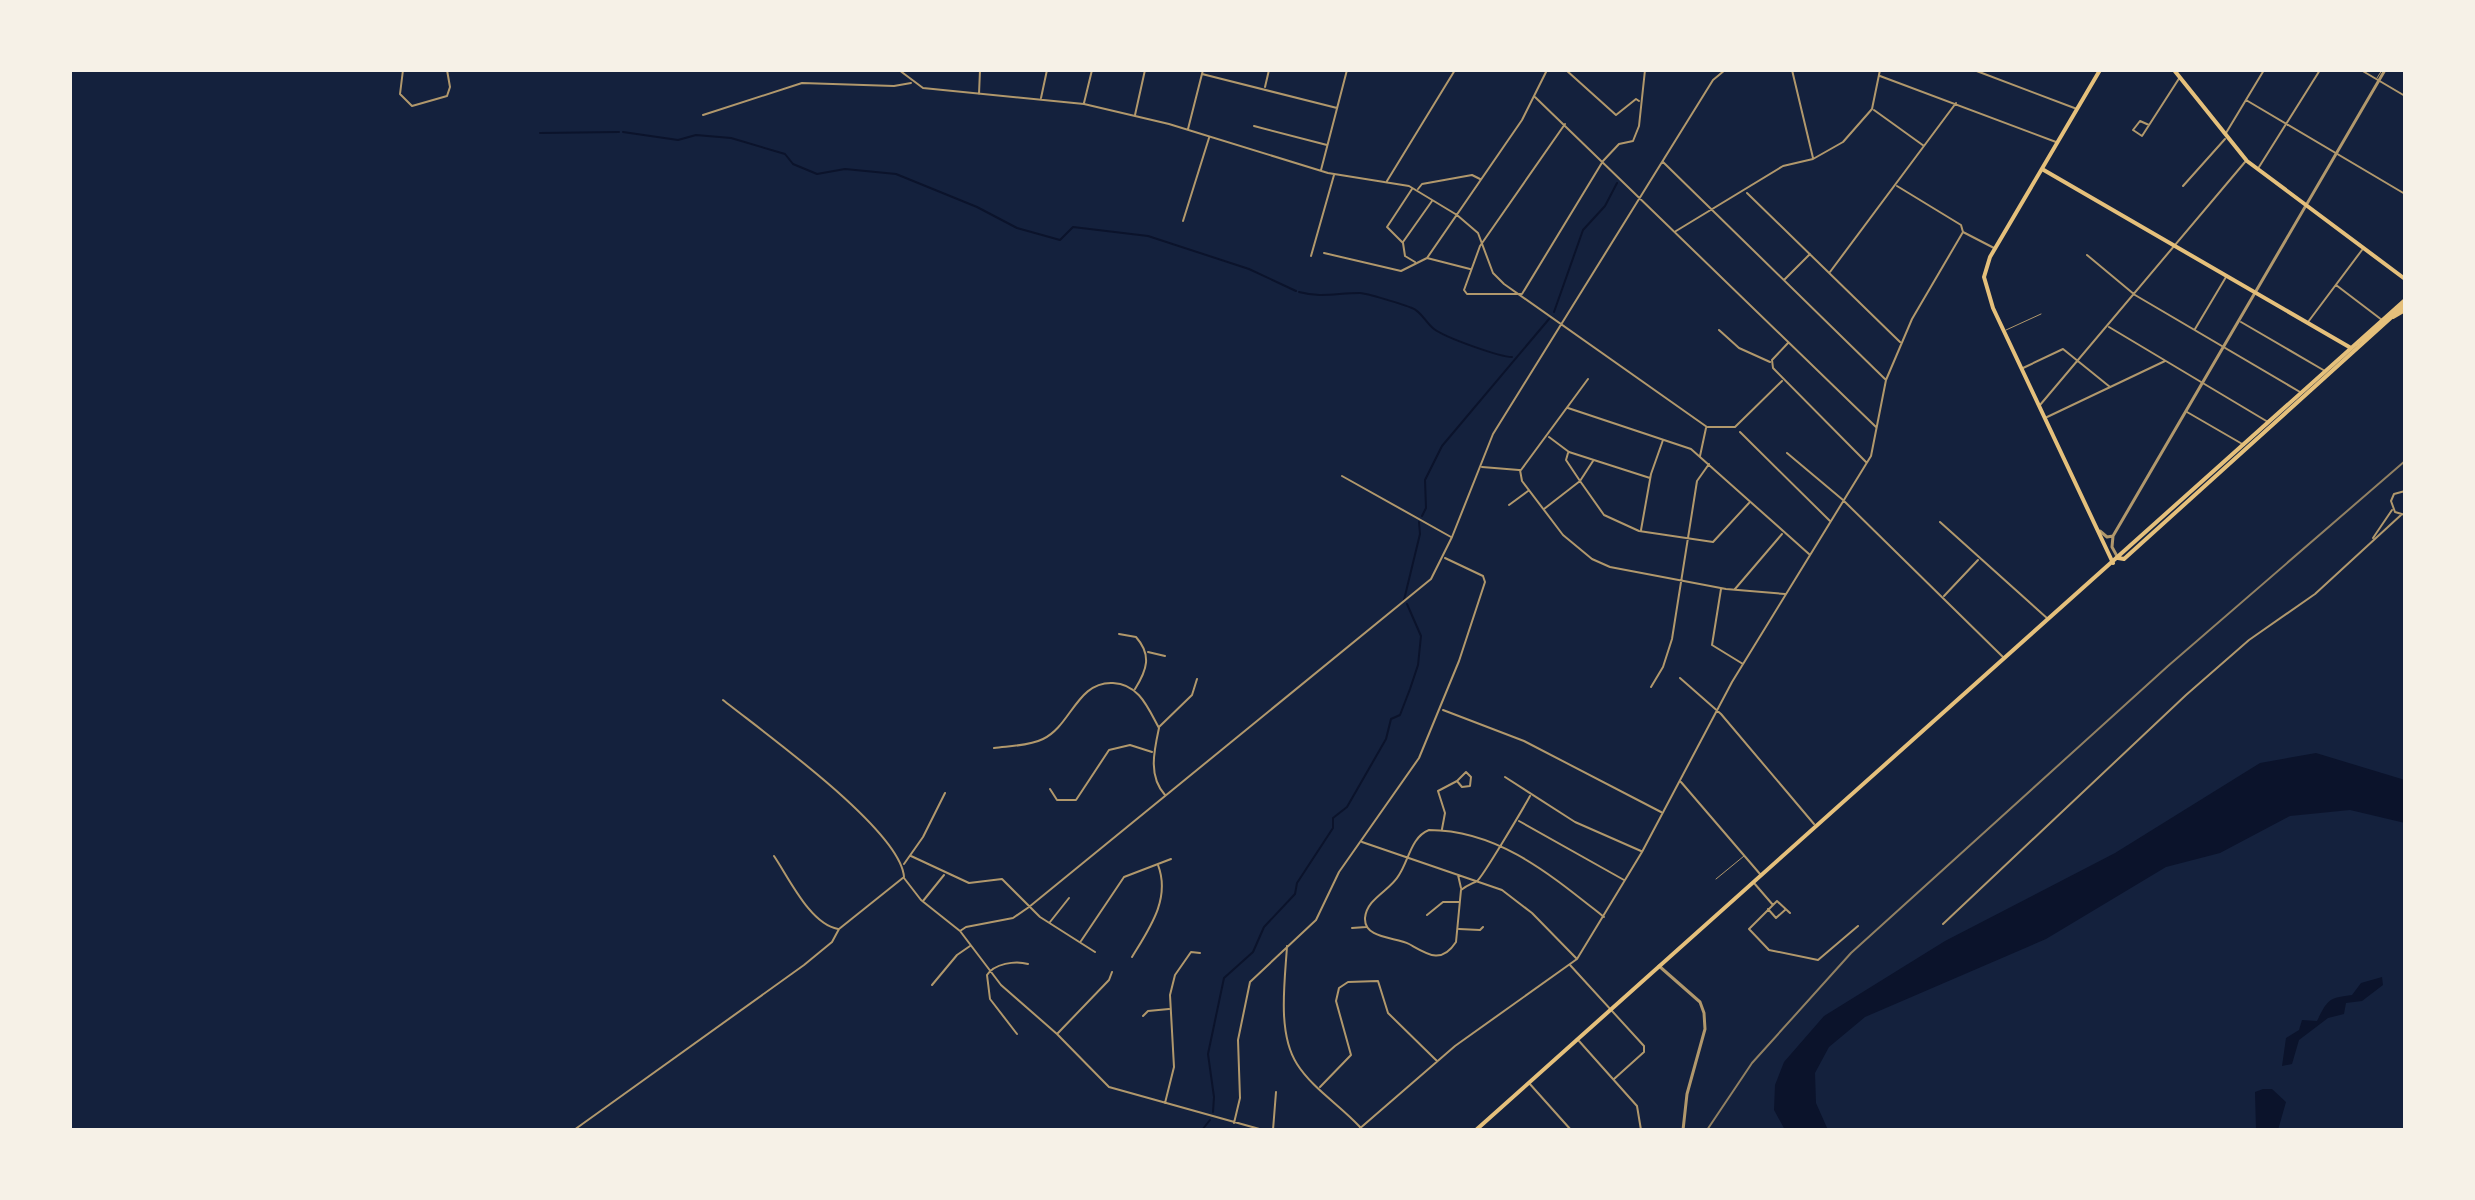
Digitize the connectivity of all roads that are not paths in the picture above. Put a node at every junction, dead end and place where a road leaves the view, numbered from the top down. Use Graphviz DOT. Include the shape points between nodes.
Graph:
graph roads {
  1 [pos="403,70"];
  2 [pos="447,70"];
  3 [pos="899,70"];
  4 [pos="980,70"];
  5 [pos="1047,70"];
  6 [pos="1092,70"];
  7 [pos="1145,70"];
  8 [pos="1269,70"];
  9 [pos="1347,70"];
  10 [pos="1455,70"];
  11 [pos="1547,70"];
  12 [pos="1566,70"];
  13 [pos="1645,70"];
  14 [pos="1725,70"];
  15 [pos="1792,70"];
  16 [pos="1880,70"];
  17 [pos="1974,70"];
  18 [pos="2100,70"];
  19 [pos="2174,70"];
  20 [pos="2264,70"];
  21 [pos="2320,70"];
  22 [pos="2361,70"];
  23 [pos="2383,70"];
  24 [pos="1202,72"];
  25 [pos="1880,76"];
  26 [pos="2180,77"];
  27 [pos="2378,80"];
  28 [pos="911,83"];
  29 [pos="1265,88"];
  30 [pos="979,95"];
  31 [pos="2405,96"];
  32 [pos="1535,97"];
  33 [pos="1040,100"];
  34 [pos="2246,100"];
  35 [pos="1640,101"];
  36 [pos="1956,103"];
  37 [pos="1084,104"];
  38 [pos="1337,108"];
  39 [pos="1872,109"];
  40 [pos="2077,109"];
  41 [pos="703,115"];
  42 [pos="1135,115"];
  43 [pos="1565,124"];
  44 [pos="2287,124"];
  45 [pos="2149,125"];
  46 [pos="1254,126"];
  47 [pos="1188,130"];
  48 [pos="2226,135"];
  49 [pos="1210,137"];
  50 [pos="2057,143"];
  51 [pos="1328,145"];
  52 [pos="1925,147"];
  53 [pos="2336,153"];
  54 [pos="1813,159"];
  55 [pos="1603,161"];
  56 [pos="1662,161"];
  57 [pos="2247,161"];
  58 [pos="2042,169"];
  59 [pos="1321,170"];
  60 [pos="2258,170"];
  61 [pos="1335,174"];
  62 [pos="1481,179"];
  63 [pos="1386,182"];
  64 [pos="1895,185"];
  65 [pos="2183,186"];
  66 [pos="1413,188"];
  67 [pos="1418,190"];
  68 [pos="1746,192"];
  69 [pos="2405,194"];
  70 [pos="1639,197"];
  71 [pos="1433,200"];
  72 [pos="2306,205"];
  73 [pos="1713,211"];
  74 [pos="1457,215"];
  75 [pos="1183,221"];
  76 [pos="1675,232"];
  77 [pos="1963,232"];
  78 [pos="1483,242"];
  79 [pos="1403,243"];
  80 [pos="2176,247"];
  81 [pos="1995,248"];
  82 [pos="2364,248"];
  83 [pos="1324,253"];
  84 [pos="1810,254"];
  85 [pos="2087,255"];
  86 [pos="1311,256"];
  87 [pos="1427,258"];
  88 [pos="1416,262"];
  89 [pos="1472,269"];
  90 [pos="1829,272"];
  91 [pos="2227,276"];
  92 [pos="2405,279"];
  93 [pos="1783,281"];
  94 [pos="2336,285"];
  95 [pos="2255,292"];
  96 [pos="1522,294"];
  97 [pos="2135,295"];
  98 [pos="2405,305"];
  99 [pos="2041,314"];
  100 [pos="2239,320"];
  101 [pos="2384,321"];
  102 [pos="1562,323"];
  103 [pos="2308,323"];
  104 [pos="2108,327"];
  105 [pos="2195,329"];
  106 [pos="1719,330"];
  107 [pos="2004,332"];
  108 [pos="1788,343"];
  109 [pos="1902,343"];
  110 [pos="2224,345"];
  111 [pos="2353,350"];
  112 [pos="2078,361"];
  113 [pos="2166,361"];
  114 [pos="1771,362"];
  115 [pos="2022,368"];
  116 [pos="2326,372"];
  117 [pos="1588,379"];
  118 [pos="1783,379"];
  119 [pos="1886,380"];
  120 [pos="2203,382"];
  121 [pos="2110,387"];
  122 [pos="2302,393"];
  123 [pos="2039,406"];
  124 [pos="1568,408"];
  125 [pos="2186,411"];
  126 [pos="2045,418"];
  127 [pos="2269,422"];
  128 [pos="1707,427"];
  129 [pos="1877,428"];
  130 [pos="1740,432"];
  131 [pos="1548,436"];
  132 [pos="1663,440"];
  133 [pos="2245,446"];
  134 [pos="1569,452"];
  135 [pos="1787,453"];
  136 [pos="1700,456"];
  137 [pos="1593,461"];
  138 [pos="1867,463"];
  139 [pos="1709,464"];
  140 [pos="1480,467"];
  141 [pos="1520,470"];
  142 [pos="1342,476"];
  143 [pos="1650,478"];
  144 [pos="1580,481"];
  145 [pos="1529,490"];
  146 [pos="2405,491"];
  147 [pos="1843,500"];
  148 [pos="1749,503"];
  149 [pos="1509,505"];
  150 [pos="1543,509"];
  151 [pos="2393,509"];
  152 [pos="2403,515"];
  153 [pos="1831,521"];
  154 [pos="1940,522"];
  155 [pos="2096,526"];
  156 [pos="1641,531"];
  157 [pos="1783,533"];
  158 [pos="2113,536"];
  159 [pos="1452,537"];
  160 [pos="1688,539"];
  161 [pos="2371,541"];
  162 [pos="1810,555"];
  163 [pos="1444,557"];
  164 [pos="2118,558"];
  165 [pos="1979,559"];
  166 [pos="2113,563"];
  167 [pos="1681,582"];
  168 [pos="1722,588"];
  169 [pos="1735,589"];
  170 [pos="1786,594"];
  171 [pos="1943,597"];
  172 [pos="2049,620"];
  173 [pos="1119,634"];
  174 [pos="1147,653"];
  175 [pos="1165,656"];
  176 [pos="2005,659"];
  177 [pos="1743,664"];
  178 [pos="1680,678"];
  179 [pos="1197,679"];
  180 [pos="1651,687"];
  181 [pos="1134,690"];
  182 [pos="723,700"];
  183 [pos="1440,709"];
  184 [pos="1717,710"];
  185 [pos="1159,728"];
  186 [pos="994,748"];
  187 [pos="1153,752"];
  188 [pos="1505,777"];
  189 [pos="1457,781"];
  190 [pos="1679,781"];
  191 [pos="1050,789"];
  192 [pos="945,793"];
  193 [pos="1166,795"];
  194 [pos="1530,796"];
  195 [pos="1662,813"];
  196 [pos="1517,820"];
  197 [pos="1816,826"];
  198 [pos="1442,830"];
  199 [pos="1359,841"];
  200 [pos="1501,845"];
  201 [pos="1642,852"];
  202 [pos="774,856"];
  203 [pos="911,856"];
  204 [pos="1744,856"];
  205 [pos="1171,859"];
  206 [pos="1408,859"];
  207 [pos="1157,864"];
  208 [pos="903,865"];
  209 [pos="944,874"];
  210 [pos="1457,874"];
  211 [pos="1761,875"];
  212 [pos="904,877"];
  213 [pos="1716,879"];
  214 [pos="1479,880"];
  215 [pos="1625,881"];
  216 [pos="1753,882"];
  217 [pos="1461,890"];
  218 [pos="1069,898"];
  219 [pos="923,901"];
  220 [pos="1460,902"];
  221 [pos="1773,905"];
  222 [pos="1029,907"];
  223 [pos="1768,909"];
  224 [pos="1786,909"];
  225 [pos="1790,913"];
  226 [pos="1427,915"];
  227 [pos="1604,917"];
  228 [pos="1050,923"];
  229 [pos="1943,924"];
  230 [pos="1858,926"];
  231 [pos="1367,927"];
  232 [pos="1483,927"];
  233 [pos="1352,928"];
  234 [pos="839,929"];
  235 [pos="1457,929"];
  236 [pos="960,931"];
  237 [pos="1081,942"];
  238 [pos="971,946"];
  239 [pos="1287,946"];
  240 [pos="1095,952"];
  241 [pos="1200,953"];
  242 [pos="1132,957"];
  243 [pos="1577,959"];
  244 [pos="1028,964"];
  245 [pos="1570,964"];
  246 [pos="1659,966"];
  247 [pos="988,971"];
  248 [pos="1112,972"];
  249 [pos="932,985"];
  250 [pos="1170,1009"];
  251 [pos="1611,1010"];
  252 [pos="1143,1016"];
  253 [pos="1017,1034"];
  254 [pos="1057,1034"];
  255 [pos="1578,1040"];
  256 [pos="1437,1061"];
  257 [pos="1614,1079"];
  258 [pos="1528,1083"];
  259 [pos="1320,1087"];
  260 [pos="1276,1092"];
  261 [pos="1165,1104"];
  262 [pos="1234,1123"];
  263 [pos="1359,1129"];
  264 [pos="574,1130"];
  265 [pos="1261,1130"];
  266 [pos="1273,1130"];
  267 [pos="1476,1130"];
  268 [pos="1571,1130"];
  269 [pos="1641,1130"];
  270 [pos="1683,1130"];
  1 -- 2 [label="street" via="400,94 412,106 447,96"];
  3 -- 28 [label="street"];
  4 -- 30 [label="street"];
  5 -- 33 [label="street"];
  6 -- 37 [label="street"];
  7 -- 42 [label="street"];
  8 -- 29 [label="street"];
  9 -- 38 [label="street"];
  10 -- 63 [label="street"];
  11 -- 32 [label="street"];
  12 -- 35 [label="street" via="1616,115"];
  13 -- 35 [label="street"];
  14 -- 56 [label="street" via="1713,80"];
  15 -- 54 [label="street"];
  16 -- 25 [label="street"];
  17 -- 40 [label="street"];
  18 -- 40 [label="main road"];
  19 -- 26 [label="main road"];
  20 -- 34 [label="street"];
  21 -- 44 [label="street"];
  22 -- 27 [label="street"];
  23 -- 27 [label="street"];
  24 -- 29 [label="street"];
  24 -- 47 [label="street"];
  25 -- 36 [label="street"];
  25 -- 39 [label="street"];
  26 -- 45 [label="street"];
  26 -- 48 [label="main road"];
  27 -- 31 [label="street"];
  27 -- 53 [label="street"];
  28 -- 30 [label="street"];
  28 -- 41 [label="street" via="802,83"];
  29 -- 38 [label="street"];
  30 -- 33 [label="street"];
  32 -- 43 [label="street"];
  32 -- 62 [label="street"];
  33 -- 37 [label="street"];
  34 -- 44 [label="street"];
  34 -- 48 [label="street"];
  35 -- 55 [label="street" via="1633,141 1619,144"];
  36 -- 50 [label="street"];
  36 -- 52 [label="street"];
  37 -- 42 [label="street"];
  38 -- 51 [label="street"];
  39 -- 52 [label="street"];
  39 -- 54 [label="street" via="1854,133"];
  40 -- 50 [label="main road"];
  42 -- 47 [label="street"];
  43 -- 55 [label="street"];
  43 -- 78 [label="street"];
  44 -- 53 [label="street"];
  44 -- 60 [label="street"];
  46 -- 51 [label="street"];
  47 -- 49 [label="street"];
  48 -- 57 [label="main road"];
  48 -- 65 [label="street"];
  49 -- 59 [label="street"];
  49 -- 75 [label="street"];
  50 -- 58 [label="main road"];
  51 -- 59 [label="street"];
  52 -- 64 [label="street"];
  53 -- 69 [label="street"];
  53 -- 72 [label="street"];
  54 -- 68 [label="street" via="1783,166"];
  55 -- 70 [label="street"];
  55 -- 96 [label="street"];
  56 -- 70 [label="street"];
  56 -- 73 [label="street"];
  57 -- 60 [label="main road"];
  57 -- 80 [label="street"];
  58 -- 80 [label="main road"];
  58 -- 81 [label="main road"];
  59 -- 61 [label="street"];
  60 -- 72 [label="main road"];
  61 -- 63 [label="street"];
  61 -- 86 [label="street"];
  62 -- 67 [label="street" via="1468,175 1422,184"];
  62 -- 74 [label="street"];
  63 -- 66 [label="street"];
  64 -- 77 [label="street" via="1961,225"];
  64 -- 90 [label="street"];
  66 -- 67 [label="street"];
  66 -- 79 [label="street" via="1387,227"];
  67 -- 71 [label="street"];
  68 -- 73 [label="street"];
  68 -- 84 [label="street"];
  70 -- 76 [label="street"];
  70 -- 102 [label="street"];
  71 -- 74 [label="street"];
  71 -- 79 [label="street"];
  72 -- 82 [label="main road"];
  72 -- 95 [label="street"];
  73 -- 76 [label="street"];
  73 -- 93 [label="street"];
  74 -- 78 [label="street"];
  74 -- 87 [label="street"];
  76 -- 108 [label="street"];
  77 -- 81 [label="street"];
  77 -- 109 [label="street"];
  78 -- 89 [label="street"];
  78 -- 96 [label="street" via="1496,277"];
  79 -- 88 [label="street" via="1405,256"];
  80 -- 91 [label="main road"];
  80 -- 97 [label="street"];
  81 -- 107 [label="main road" via="1985,268 1985,288"];
  82 -- 92 [label="main road"];
  82 -- 94 [label="street"];
  83 -- 88 [label="street" via="1401,271"];
  84 -- 90 [label="street"];
  84 -- 93 [label="street"];
  85 -- 97 [label="street"];
  87 -- 88 [label="street"];
  87 -- 89 [label="street"];
  89 -- 96 [label="street" via="1467,294"];
  90 -- 109 [label="street"];
  91 -- 95 [label="main road"];
  91 -- 105 [label="street"];
  93 -- 119 [label="street"];
  94 -- 101 [label="street"];
  94 -- 103 [label="street"];
  95 -- 100 [label="street"];
  95 -- 103 [label="main road"];
  96 -- 102 [label="street"];
  97 -- 104 [label="street"];
  97 -- 105 [label="street"];
  98 -- 101 [label="main road"];
  98 -- 101 [label="main road"];
  99 -- 107 [label="lane"];
  100 -- 110 [label="street"];
  100 -- 116 [label="street"];
  101 -- 111 [label="main road"];
  102 -- 128 [label="street"];
  102 -- 140 [label="street" via="1493,434"];
  103 -- 111 [label="main road"];
  104 -- 112 [label="street"];
  104 -- 113 [label="street"];
  105 -- 110 [label="street"];
  106 -- 114 [label="street" via="1739,348"];
  107 -- 115 [label="main road"];
  108 -- 114 [label="street"];
  108 -- 129 [label="street"];
  109 -- 119 [label="street"];
  110 -- 120 [label="street"];
  110 -- 122 [label="street"];
  111 -- 116 [label="main road"];
  111 -- 133 [label="main road"];
  112 -- 115 [label="street" via="2063,349"];
  112 -- 121 [label="street"];
  112 -- 123 [label="street"];
  113 -- 120 [label="street"];
  113 -- 121 [label="street"];
  114 -- 118 [label="street"];
  115 -- 123 [label="main road"];
  116 -- 122 [label="main road"];
  117 -- 124 [label="street"];
  118 -- 128 [label="street" via="1735,427"];
  118 -- 138 [label="street"];
  119 -- 129 [label="street"];
  120 -- 125 [label="street"];
  120 -- 127 [label="street"];
  121 -- 126 [label="street"];
  122 -- 127 [label="main road"];
  123 -- 126 [label="main road"];
  124 -- 131 [label="street"];
  124 -- 132 [label="street"];
  125 -- 133 [label="street"];
  125 -- 158 [label="street"];
  126 -- 155 [label="main road"];
  127 -- 133 [label="main road"];
  128 -- 136 [label="street"];
  129 -- 138 [label="street"];
  130 -- 153 [label="street"];
  131 -- 134 [label="street"];
  131 -- 141 [label="street"];
  132 -- 136 [label="street"];
  132 -- 143 [label="street"];
  133 -- 164 [label="main road" via="2124,559"];
  134 -- 137 [label="street"];
  134 -- 144 [label="street" via="1566,460"];
  135 -- 147 [label="street"];
  136 -- 139 [label="street"];
  137 -- 143 [label="street"];
  137 -- 144 [label="street"];
  138 -- 147 [label="street"];
  139 -- 148 [label="street"];
  139 -- 160 [label="street" via="1697,481"];
  140 -- 141 [label="street"];
  140 -- 159 [label="street"];
  141 -- 145 [label="street"];
  142 -- 159 [label="street"];
  143 -- 156 [label="street"];
  144 -- 150 [label="street"];
  144 -- 156 [label="street" via="1604,515"];
  145 -- 149 [label="street"];
  145 -- 150 [label="street"];
  146 -- 151 [label="street" via="2394,494"];
  147 -- 153 [label="street"];
  147 -- 171 [label="street"];
  148 -- 157 [label="street"];
  148 -- 160 [label="street" via="1713,542"];
  150 -- 167 [label="street" via="1592,559 1628,573"];
  151 -- 152 [label="street"];
  151 -- 161 [label="street"];
  152 -- 161 [label="street"];
  153 -- 162 [label="street"];
  154 -- 165 [label="street"];
  155 -- 158 [label="street"];
  155 -- 166 [label="main road"];
  156 -- 160 [label="street"];
  157 -- 162 [label="street"];
  157 -- 169 [label="street"];
  158 -- 164 [label="street"];
  159 -- 163 [label="street"];
  160 -- 167 [label="street"];
  161 -- 229 [label="street" via="2315,594 2196,686"];
  162 -- 170 [label="street"];
  163 -- 183 [label="street" via="1483,576 1485,589"];
  163 -- 193 [label="street" via="1424,588"];
  164 -- 166 [label="main road"];
  165 -- 171 [label="street"];
  165 -- 172 [label="street"];
  166 -- 172 [label="main road"];
  167 -- 168 [label="street"];
  167 -- 180 [label="street" via="1669,653"];
  168 -- 169 [label="street"];
  168 -- 177 [label="street" via="1712,645"];
  169 -- 170 [label="street"];
  170 -- 177 [label="street"];
  171 -- 176 [label="street"];
  172 -- 176 [label="main road"];
  173 -- 174 [label="street" via="1136,637"];
  174 -- 175 [label="street"];
  174 -- 181 [label="street" via="1147,668"];
  176 -- 197 [label="main road"];
  177 -- 184 [label="street"];
  178 -- 184 [label="street"];
  179 -- 185 [label="street" via="1192,695"];
  181 -- 185 [label="street"];
  181 -- 186 [label="street" via="1113,683 1094,686 1042,740"];
  182 -- 208 [label="street" via="833,787 882,835"];
  183 -- 195 [label="street" via="1524,741"];
  183 -- 199 [label="street" via="1419,758"];
  184 -- 190 [label="street"];
  184 -- 197 [label="street"];
  185 -- 187 [label="street"];
  187 -- 191 [label="street" via="1130,745 1109,750 1076,800 1057,800"];
  187 -- 193 [label="street" via="1156,778"];
  188 -- 194 [label="street"];
  189 -- 198 [label="street" via="1438,791 1445,813"];
  190 -- 195 [label="street"];
  190 -- 204 [label="street"];
  192 -- 203 [label="street"];
  193 -- 222 [label="street"];
  194 -- 196 [label="street"];
  194 -- 201 [label="street"];
  195 -- 201 [label="street"];
  196 -- 200 [label="street"];
  196 -- 215 [label="street"];
  197 -- 211 [label="main road"];
  198 -- 200 [label="street"];
  198 -- 206 [label="street" via="1421,833"];
  199 -- 206 [label="street"];
  199 -- 239 [label="street" via="1316,920"];
  200 -- 214 [label="street"];
  200 -- 227 [label="street" via="1565,884"];
  201 -- 215 [label="street"];
  202 -- 234 [label="street" via="816,915"];
  203 -- 208 [label="street"];
  203 -- 209 [label="street"];
  204 -- 211 [label="street"];
  204 -- 213 [label="lane"];
  205 -- 207 [label="street"];
  206 -- 210 [label="street"];
  206 -- 231 [label="street" via="1393,884 1372,902"];
  207 -- 237 [label="street" via="1124,877"];
  207 -- 242 [label="street" via="1163,882 1158,912"];
  208 -- 212 [label="street"];
  209 -- 219 [label="street"];
  209 -- 222 [label="street" via="976,884 1002,879"];
  210 -- 214 [label="street"];
  210 -- 217 [label="street"];
  211 -- 216 [label="main road"];
  212 -- 219 [label="street"];
  212 -- 234 [label="street"];
  214 -- 217 [label="street"];
  214 -- 243 [label="street" via="1518,900"];
  215 -- 227 [label="street"];
  216 -- 221 [label="street"];
  216 -- 246 [label="main road"];
  217 -- 220 [label="street"];
  218 -- 228 [label="street"];
  219 -- 236 [label="street"];
  220 -- 226 [label="street" via="1443,902"];
  220 -- 235 [label="street"];
  221 -- 223 [label="street"];
  221 -- 224 [label="street" via="1779,901"];
  222 -- 228 [label="street"];
  222 -- 236 [label="street" via="1013,918"];
  223 -- 224 [label="street" via="1776,918"];
  223 -- 230 [label="street" via="1749,929 1769,950 1818,960"];
  224 -- 225 [label="street"];
  227 -- 243 [label="street"];
  228 -- 237 [label="street"];
  231 -- 233 [label="street"];
  231 -- 235 [label="street" via="1428,957 1451,949"];
  232 -- 235 [label="street"];
  234 -- 264 [label="street" via="832,942 796,970"];
  236 -- 238 [label="street"];
  237 -- 240 [label="street"];
  238 -- 247 [label="street"];
  238 -- 249 [label="street"];
  239 -- 259 [label="street" via="1288,1040 1297,1065"];
  239 -- 262 [label="street" via="1258,971 1245,995"];
  241 -- 250 [label="street" via="1191,952 1175,975"];
  243 -- 245 [label="street"];
  244 -- 247 [label="street" via="1015,961"];
  245 -- 251 [label="street"];
  245 -- 256 [label="street"];
  246 -- 251 [label="main road"];
  246 -- 270 [label="street" via="1700,1002 1704,1013"];
  247 -- 253 [label="street" via="990,999"];
  247 -- 254 [label="street"];
  248 -- 254 [label="street"];
  250 -- 252 [label="street"];
  250 -- 261 [label="street" via="1174,1067"];
  251 -- 255 [label="main road"];
  251 -- 257 [label="street" via="1644,1046 1644,1052"];
  254 -- 261 [label="street" via="1109,1087"];
  255 -- 257 [label="street"];
  255 -- 258 [label="main road"];
  256 -- 259 [label="street" via="1388,1013 1378,981 1348,982 1339,988 1336,1001 1351,1055"];
  256 -- 263 [label="street"];
  257 -- 269 [label="street" via="1637,1106"];
  258 -- 267 [label="main road"];
  258 -- 268 [label="street"];
  259 -- 263 [label="street"];
  260 -- 266 [label="street"];
  261 -- 262 [label="street"];
  262 -- 265 [label="street"];
}
